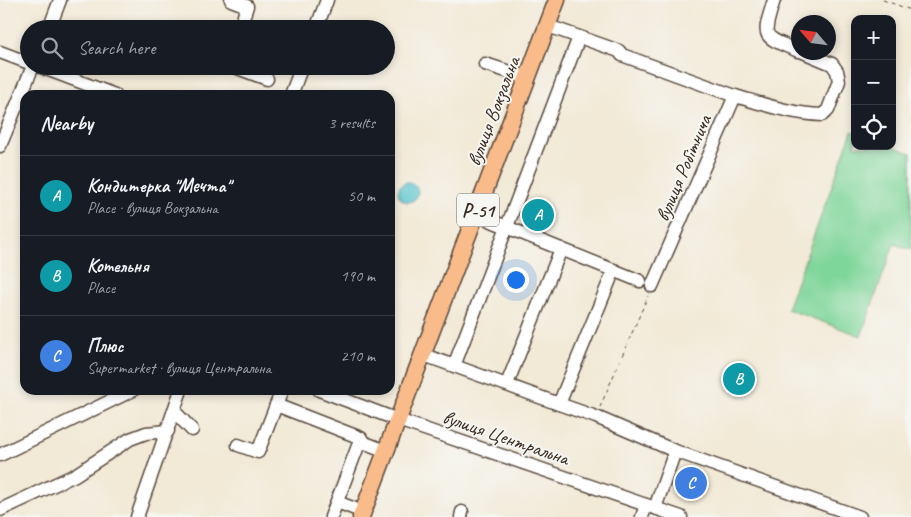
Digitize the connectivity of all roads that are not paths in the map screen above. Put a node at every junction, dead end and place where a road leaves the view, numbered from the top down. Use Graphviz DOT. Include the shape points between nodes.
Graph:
graph roads {
  1 [pos="60,0"];
  2 [pos="231,0"];
  3 [pos="327,0"];
  4 [pos="557,0"];
  5 [pos="774,0"];
  6 [pos="52,20"];
  7 [pos="243,20"];
  8 [pos="319,20"];
  9 [pos="548,26"];
  10 [pos="579,37"];
  11 [pos="791,47"];
  12 [pos="0,52"];
  13 [pos="20,60"];
  14 [pos="822,60"];
  15 [pos="485,64"];
  16 [pos="29,75"];
  17 [pos="62,75"];
  18 [pos="256,75"];
  19 [pos="299,75"];
  20 [pos="528,78"];
  21 [pos="267,79"];
  22 [pos="23,90"];
  23 [pos="102,90"];
  24 [pos="294,90"];
  25 [pos="735,96"];
  26 [pos="20,98"];
  27 [pos="0,146"];
  28 [pos="477,215"];
  29 [pos="507,228"];
  30 [pos="561,249"];
  31 [pos="614,270"];
  32 [pos="640,281"];
  33 [pos="652,286"];
  34 [pos="424,355"];
  35 [pos="454,366"];
  36 [pos="508,384"];
  37 [pos="123,395"];
  38 [pos="179,395"];
  39 [pos="280,395"];
  40 [pos="332,395"];
  41 [pos="558,404"];
  42 [pos="276,406"];
  43 [pos="174,411"];
  44 [pos="398,420"];
  45 [pos="192,430"];
  46 [pos="168,431"];
  47 [pos="360,441"];
  48 [pos="238,445"];
  49 [pos="386,451"];
  50 [pos="675,451"];
  51 [pos="0,455"];
  52 [pos="337,502"];
  53 [pos="0,510"];
  54 [pos="648,510"];
  55 [pos="362,514"];
  56 [pos="136,517"];
  57 [pos="331,517"];
  58 [pos="681,517"];
  59 [pos="860,517"];
  1 -- 6 [label="street"];
  2 -- 7 [label="street" via="247,6"];
  3 -- 8 [label="street"];
  4 -- 9 [label="main road, вулиця Вокзальна / Р-51"];
  5 -- 11 [label="street" via="765,28 767,35"];
  9 -- 10 [label="street"];
  9 -- 20 [label="main road, вулиця Вокзальна / Р-51"];
  10 -- 25 [label="street"];
  10 -- 29 [label="street"];
  12 -- 13 [label="street"];
  14 -- 25 [label="street" via="832,64 839,81 828,110 822,115 779,109"];
  15 -- 20 [label="street"];
  16 -- 22 [label="street"];
  17 -- 23 [label="street"];
  18 -- 21 [label="street"];
  19 -- 24 [label="street"];
  20 -- 28 [label="main road, вулиця Вокзальна / Р-51"];
  25 -- 33 [label="street, вулиця Робітнича"];
  26 -- 27 [label="street"];
  28 -- 29 [label="street"];
  28 -- 34 [label="main road, вулиця Вокзальна / Р-51"];
  29 -- 30 [label="street"];
  29 -- 35 [label="street"];
  30 -- 31 [label="street"];
  30 -- 36 [label="street"];
  31 -- 32 [label="street"];
  31 -- 41 [label="street"];
  34 -- 35 [label="street"];
  34 -- 44 [label="main road, вулиця Вокзальна / Р-51"];
  35 -- 36 [label="street"];
  36 -- 41 [label="street"];
  37 -- 51 [label="street"];
  38 -- 43 [label="street"];
  39 -- 42 [label="street"];
  40 -- 44 [label="street, вулиця Центральна"];
  41 -- 50 [label="street"];
  42 -- 47 [label="street" via="361,438"];
  42 -- 48 [label="street" via="258,452"];
  43 -- 45 [label="street"];
  43 -- 46 [label="street"];
  44 -- 49 [label="main road, вулиця Вокзальна / Р-51"];
  44 -- 54 [label="street, вулиця Центральна"];
  46 -- 53 [label="street" via="146,433 130,439 75,475"];
  46 -- 56 [label="street"];
  47 -- 49 [label="street"];
  47 -- 52 [label="street"];
  49 -- 55 [label="main road, вулиця Вокзальна / Р-51"];
  50 -- 54 [label="street"];
  50 -- 59 [label="street"];
  52 -- 55 [label="street"];
  52 -- 57 [label="street"];
  54 -- 58 [label="street, вулиця Центральна"];
}
